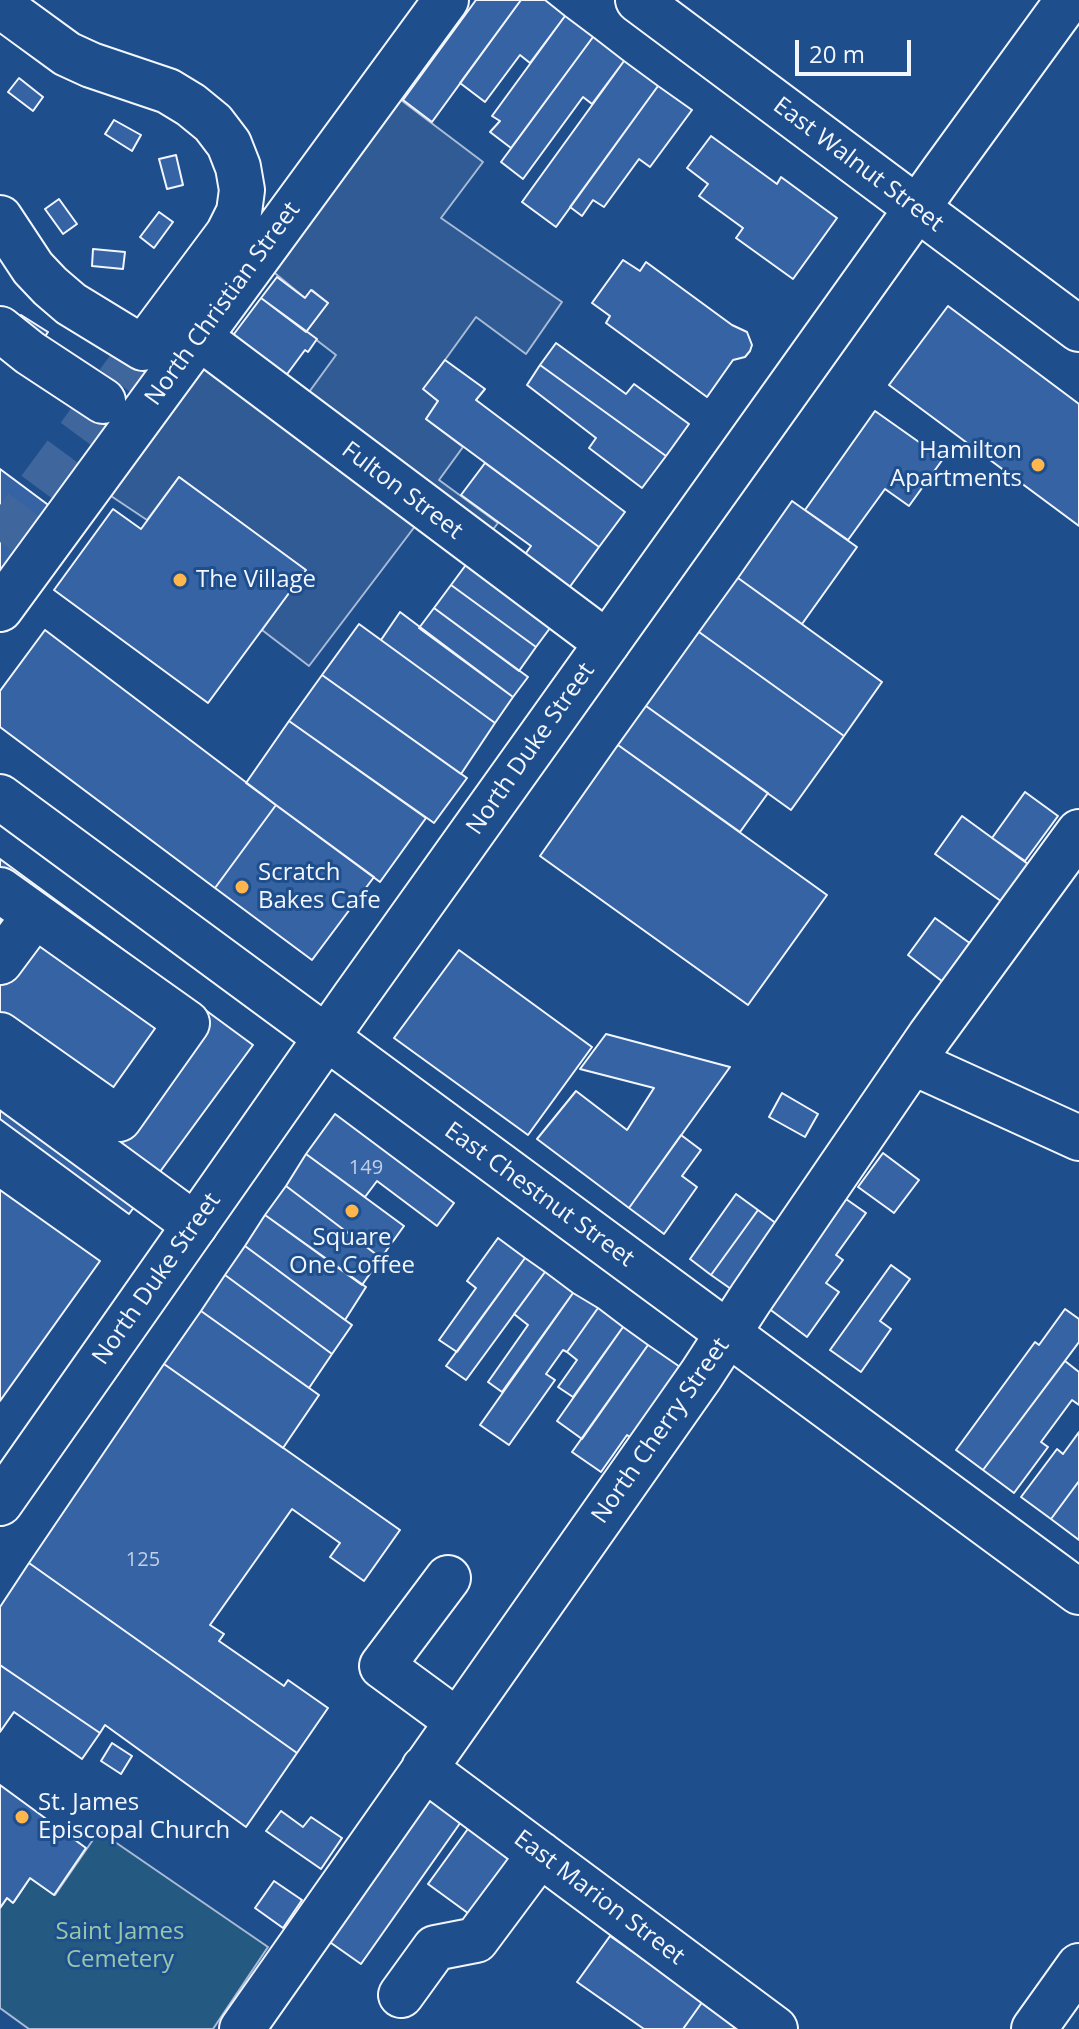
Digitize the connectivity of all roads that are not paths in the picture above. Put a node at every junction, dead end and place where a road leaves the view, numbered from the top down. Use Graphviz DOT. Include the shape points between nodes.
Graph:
graph roads {
  1 [pos="446,0"];
  2 [pos="638,0"];
  3 [pos="1068,0"];
  4 [pos="8,11"];
  5 [pos="916,209"];
  6 [pos="0,218"];
  7 [pos="0,329"];
  8 [pos="1079,329"];
  9 [pos="199,337"];
  10 [pos="103,401"];
  11 [pos="0,609"];
  12 [pos="607,643"];
  13 [pos="0,797"];
  14 [pos="1079,832"];
  15 [pos="1066,878"];
  16 [pos="0,890"];
  17 [pos="35,915"];
  18 [pos="0,962"];
  19 [pos="0,1035"];
  20 [pos="326,1038"];
  21 [pos="912,1062"];
  22 [pos="0,1082"];
  23 [pos="1079,1138"];
  24 [pos="195,1225"];
  25 [pos="728,1333"];
  26 [pos="4,1488"];
  27 [pos="448,1578"];
  28 [pos="1079,1592"];
  29 [pos="457,1721"];
  30 [pos="424,1768"];
  31 [pos="540,1854"];
  32 [pos="1079,1966"];
  33 [pos="401,1995"];
  34 [pos="242,2029"];
  35 [pos="775,2029"];
  36 [pos="1034,2029"];
  1 -- 9 [label="main road, North Christian Street"];
  2 -- 5 [label="main road, East Walnut Street"];
  3 -- 5 [label="main road, North Duke Street"];
  4 -- 6 [label="main road" via="67,54 168,91 191,105 229,144 242,190 228,234 143,348 50,286"];
  5 -- 8 [label="main road, East Walnut Street"];
  5 -- 12 [label="main road, North Duke Street"];
  7 -- 10 [label="main road"];
  9 -- 11 [label="main road, North Christian Street"];
  9 -- 12 [label="main road, Fulton Street"];
  12 -- 20 [label="main road, North Duke Street"];
  13 -- 20 [label="main road, East Chestnut Street"];
  14 -- 15 [label="main road, North Cherry Street"];
  15 -- 21 [label="main road, North Cherry Street"];
  16 -- 17 [label="main road"];
  17 -- 18 [label="main road"];
  17 -- 19 [label="main road" via="187,1023 119,1119"];
  20 -- 24 [label="main road, North Duke Street"];
  20 -- 25 [label="main road, East Chestnut Street"];
  21 -- 23 [label="main road"];
  21 -- 25 [label="main road, North Cherry Street"];
  22 -- 24 [label="main road"];
  24 -- 26 [label="main road, North Duke Street"];
  25 -- 28 [label="main road, East Chestnut Street"];
  25 -- 29 [label="main road, North Cherry Street"];
  27 -- 29 [label="main road" via="382,1666"];
  29 -- 30 [label="main road, North Cherry Street"];
  30 -- 31 [label="main road, East Marion Street"];
  30 -- 34 [label="main road, North Cherry Street"];
  31 -- 33 [label="main road" via="476,1940 435,1948"];
  31 -- 35 [label="main road, East Marion Street"];
  32 -- 36 [label="main road"];
}
